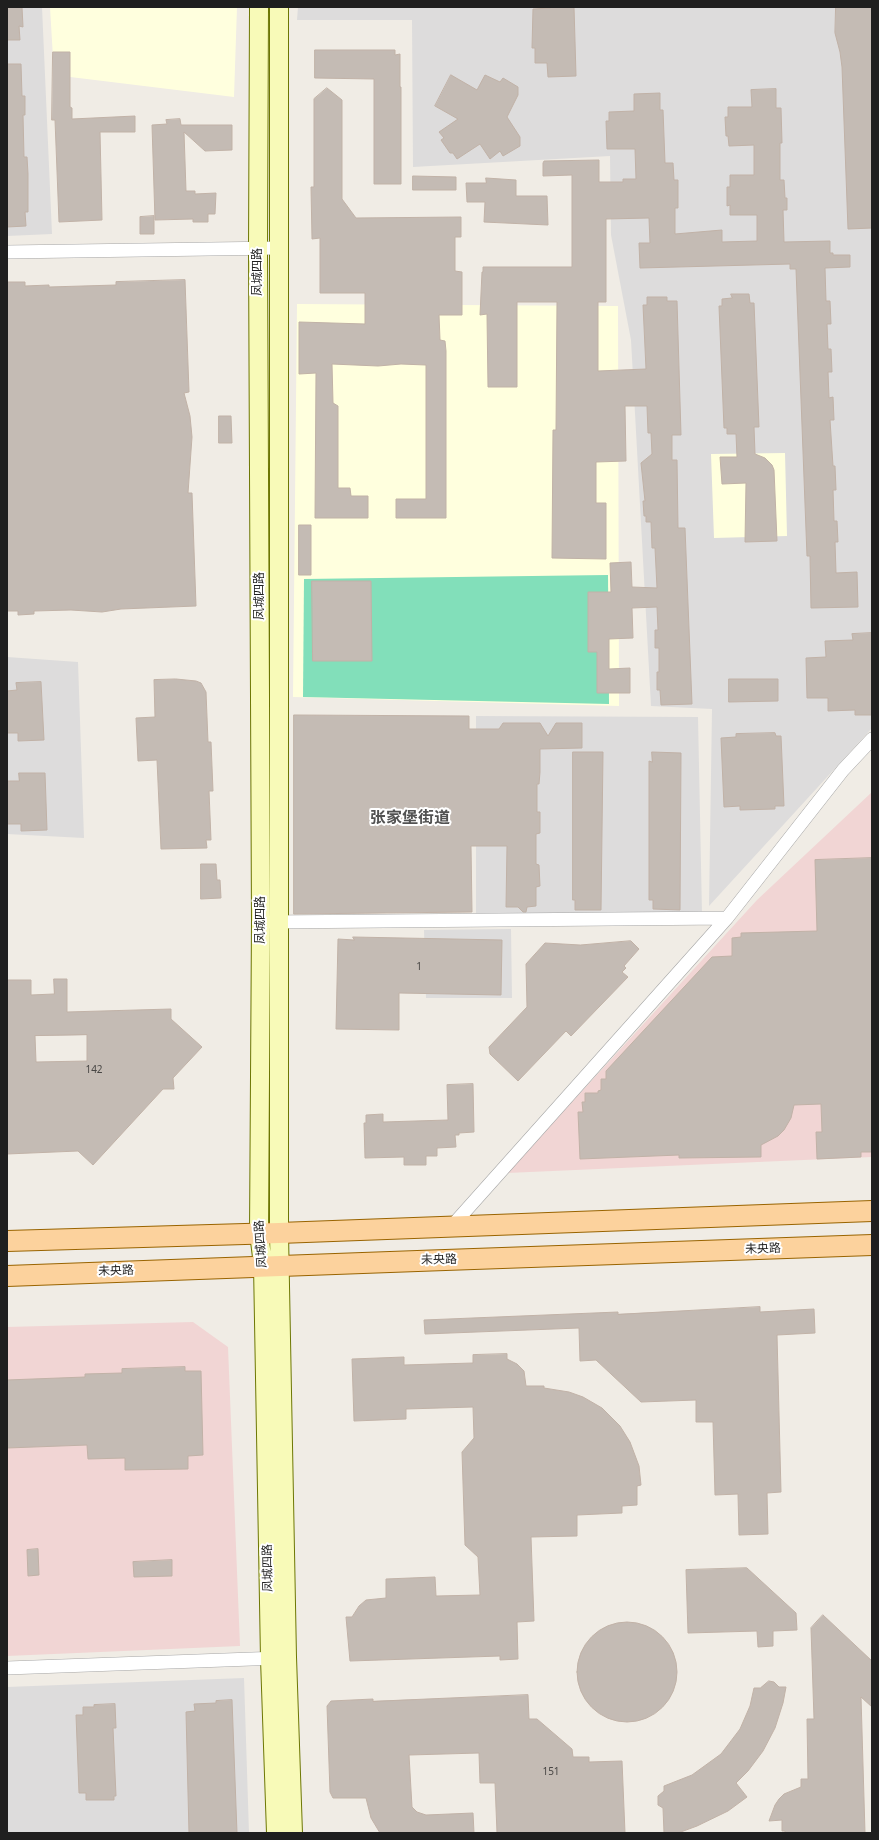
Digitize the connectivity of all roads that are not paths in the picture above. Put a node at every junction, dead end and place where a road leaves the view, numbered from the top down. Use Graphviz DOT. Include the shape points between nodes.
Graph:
graph roads {
  1 [pos="259,7"];
  2 [pos="279,7"];
  3 [pos="278,248"];
  4 [pos="258,249"];
  5 [pos="7,252"];
  6 [pos="872,738"];
  7 [pos="726,918"];
  8 [pos="261,922"];
  9 [pos="280,922"];
  10 [pos="872,1211"];
  11 [pos="452,1226"];
  12 [pos="259,1233"];
  13 [pos="279,1233"];
  14 [pos="7,1241"];
  15 [pos="872,1245"];
  16 [pos="272,1265"];
  17 [pos="7,1276"];
  18 [pos="278,1658"];
  19 [pos="7,1668"];
  20 [pos="276,1833"];
  21 [pos="293,1833"];
  1 -- 4 [label="street, 凤城四路"];
  2 -- 3 [label="street, 凤城四路"];
  3 -- 4 [label="street"];
  3 -- 9 [label="street, 凤城四路"];
  4 -- 5 [label="street"];
  4 -- 8 [label="street, 凤城四路"];
  6 -- 7 [label="street" via="843,770"];
  7 -- 9 [label="street"];
  7 -- 11 [label="street"];
  8 -- 9 [label="street"];
  8 -- 12 [label="street, 凤城四路"];
  9 -- 13 [label="street, 凤城四路"];
  10 -- 11 [label="main road"];
  11 -- 13 [label="main road"];
  12 -- 13 [label="main road"];
  12 -- 14 [label="main road"];
  12 -- 16 [label="street, 凤城四路"];
  13 -- 16 [label="street, 凤城四路"];
  15 -- 16 [label="main road, 未央路"];
  16 -- 17 [label="main road, 未央路"];
  16 -- 18 [label="street, 凤城四路"];
  18 -- 19 [label="street"];
  18 -- 20 [label="street, 凤城四路"];
  18 -- 21 [label="street, 凤城四路"];
}
